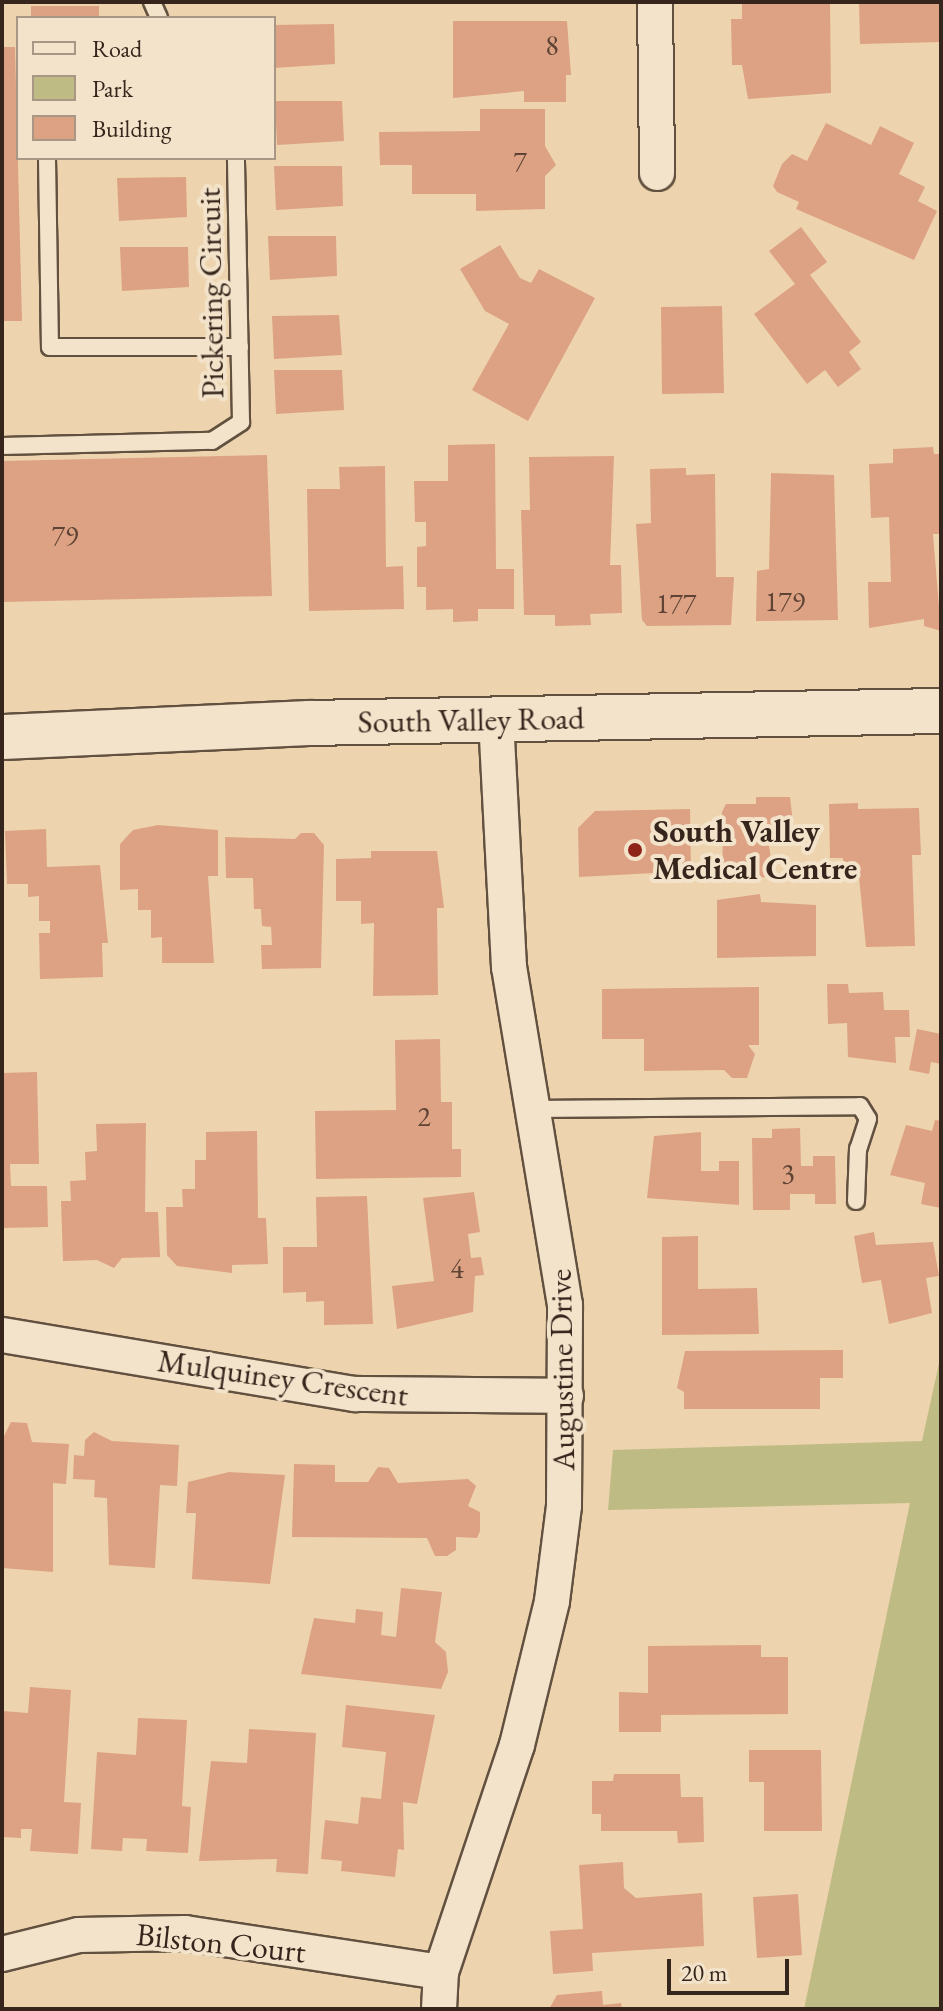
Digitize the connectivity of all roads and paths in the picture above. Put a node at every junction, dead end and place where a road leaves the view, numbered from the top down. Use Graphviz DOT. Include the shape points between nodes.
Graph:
graph roads {
  1 [pos="655,2"];
  2 [pos="47,160"];
  3 [pos="236,160"];
  4 [pos="657,173"];
  5 [pos="240,347"];
  6 [pos="2,446"];
  7 [pos="941,711"];
  8 [pos="496,719"];
  9 [pos="2,737"];
  10 [pos="532,1109"];
  11 [pos="856,1201"];
  12 [pos="2,1335"];
  13 [pos="566,1396"];
  14 [pos="2,1954"];
  15 [pos="441,1972"];
  16 [pos="439,2009"];
  1 -- 4 [label="street"];
  2 -- 5 [label="lane" via="50,347"];
  3 -- 5 [label="lane, Pickering Circuit"];
  5 -- 6 [label="lane, Pickering Circuit" via="241,422 212,441"];
  7 -- 8 [label="main road, South Valley Road"];
  8 -- 9 [label="main road, South Valley Road"];
  8 -- 10 [label="street, Augustine Drive" via="509,967"];
  10 -- 11 [label="lane" via="860,1106 868,1119 858,1149"];
  10 -- 13 [label="street, Augustine Drive" via="556,1222"];
  12 -- 13 [label="street, Mulquiney Crescent" via="355,1394"];
  13 -- 15 [label="street, Augustine Drive" via="564,1506 552,1601 517,1745"];
  14 -- 15 [label="street, Bilston Court" via="78,1935 185,1933"];
  15 -- 16 [label="street, Augustine Drive"];
}
